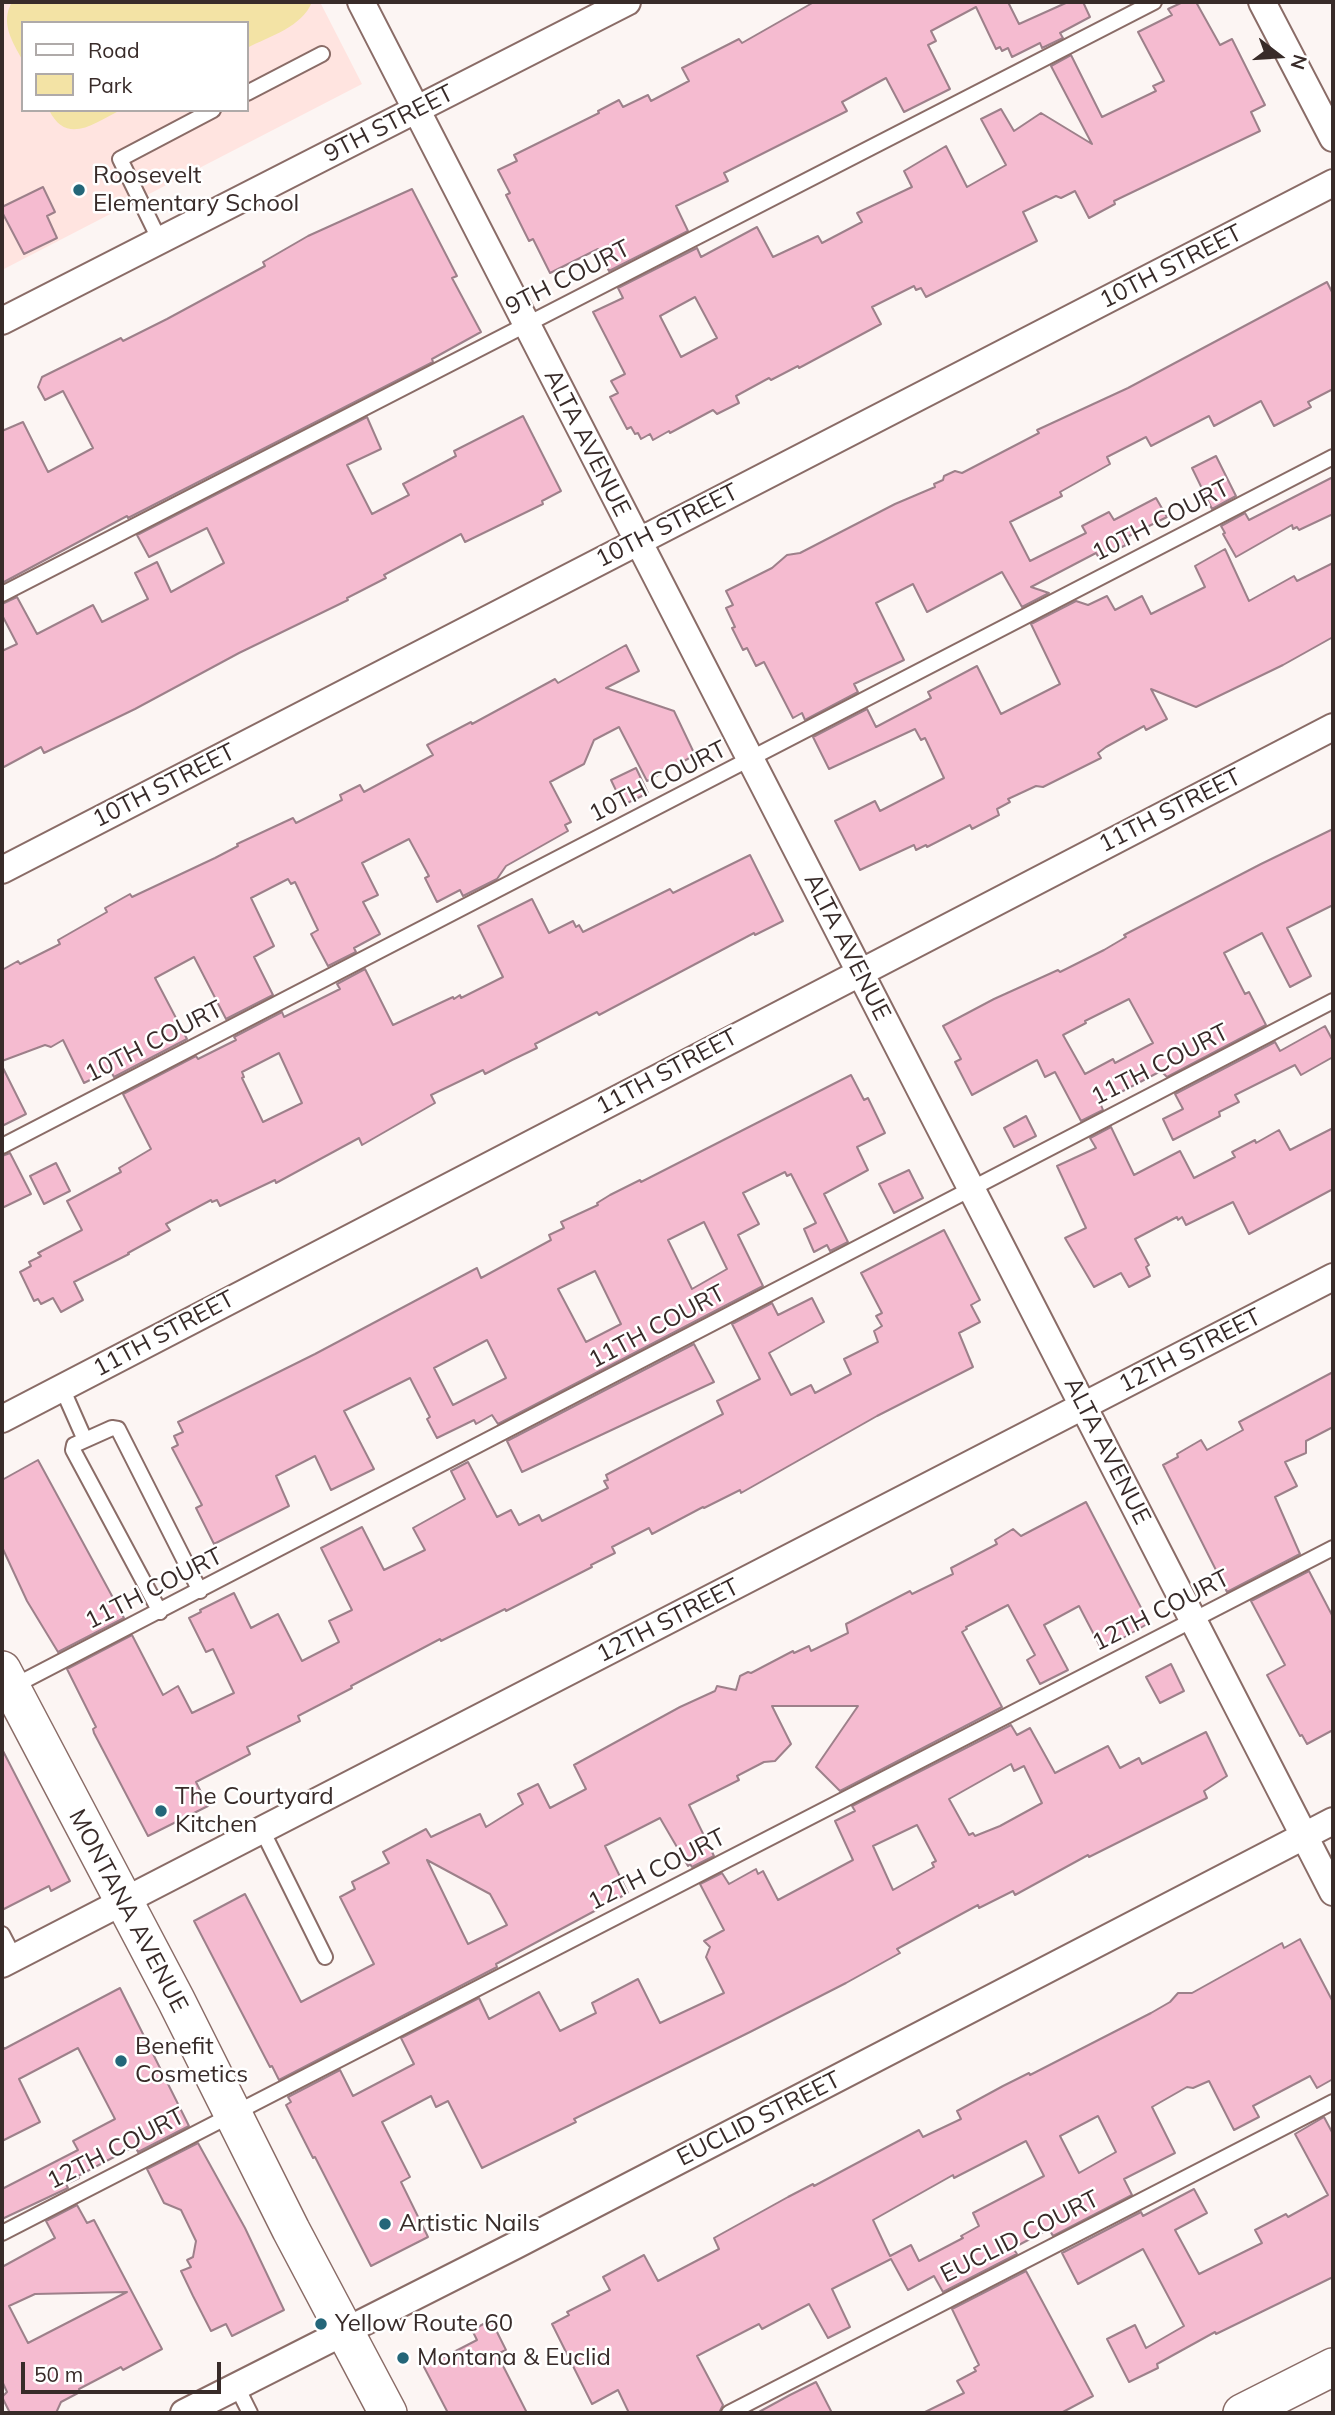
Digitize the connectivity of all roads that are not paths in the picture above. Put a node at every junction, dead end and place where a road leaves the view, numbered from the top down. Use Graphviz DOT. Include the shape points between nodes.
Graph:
graph roads {
  1 [pos="361,2"];
  2 [pos="627,2"];
  3 [pos="1154,2"];
  4 [pos="1262,2"];
  5 [pos="322,54"];
  6 [pos="248,92"];
  7 [pos="416,110"];
  8 [pos="209,112"];
  9 [pos="1333,138"];
  10 [pos="1333,183"];
  11 [pos="160,241"];
  12 [pos="2,321"];
  13 [pos="526,326"];
  14 [pos="1333,457"];
  15 [pos="638,541"];
  16 [pos="2,594"];
  17 [pos="1333,727"];
  18 [pos="750,760"];
  19 [pos="2,870"];
  20 [pos="860,971"];
  21 [pos="1333,1001"];
  22 [pos="2,1146"];
  23 [pos="970,1188"];
  24 [pos="1333,1277"];
  25 [pos="62,1388"];
  26 [pos="1084,1406"];
  27 [pos="2,1419"];
  28 [pos="85,1440"];
  29 [pos="1333,1548"];
  30 [pos="200,1591"];
  31 [pos="160,1612"];
  32 [pos="1193,1620"];
  33 [pos="5,1683"];
  34 [pos="1333,1821"];
  35 [pos="262,1830"];
  36 [pos="1304,1836"];
  37 [pos="1333,1892"];
  38 [pos="123,1901"];
  39 [pos="2,1934"];
  40 [pos="325,1957"];
  41 [pos="8,1960"];
  42 [pos="1333,2102"];
  43 [pos="233,2114"];
  44 [pos="2,2233"];
  45 [pos="346,2332"];
  46 [pos="1333,2367"];
  47 [pos="237,2386"];
  48 [pos="184,2413"];
  49 [pos="250,2413"];
  50 [pos="388,2413"];
  51 [pos="729,2413"];
  52 [pos="1242,2413"];
  1 -- 7 [label="street, ALTA AVENUE"];
  2 -- 7 [label="street, 9TH STREET"];
  3 -- 13 [label="lane, 9TH COURT"];
  4 -- 9 [label="street"];
  5 -- 6 [label="lane"];
  7 -- 11 [label="street, 9TH STREET"];
  7 -- 13 [label="street, ALTA AVENUE"];
  8 -- 11 [label="lane" via="120,159"];
  10 -- 15 [label="street, 10TH STREET"];
  11 -- 12 [label="street, 9TH STREET"];
  13 -- 15 [label="street, ALTA AVENUE"];
  13 -- 16 [label="lane, 9TH COURT"];
  14 -- 18 [label="lane, 10TH COURT"];
  15 -- 18 [label="street, ALTA AVENUE"];
  15 -- 19 [label="street, 10TH STREET"];
  17 -- 20 [label="street, 11TH STREET"];
  18 -- 20 [label="street, ALTA AVENUE"];
  18 -- 22 [label="lane, 10TH COURT"];
  20 -- 23 [label="street, ALTA AVENUE"];
  20 -- 25 [label="street, 11TH STREET"];
  21 -- 23 [label="lane, 11TH COURT"];
  23 -- 26 [label="street, ALTA AVENUE"];
  23 -- 30 [label="lane, 11TH COURT"];
  24 -- 26 [label="street, 12TH STREET"];
  25 -- 27 [label="street, 11TH STREET"];
  25 -- 28 [label="lane"];
  26 -- 32 [label="street, ALTA AVENUE"];
  26 -- 35 [label="street, 12TH STREET"];
  28 -- 30 [label="lane" via="118,1429"];
  28 -- 31 [label="lane" via="72,1450"];
  29 -- 32 [label="lane, 12TH COURT"];
  30 -- 31 [label="lane, 11TH COURT"];
  31 -- 33 [label="lane, 11TH COURT"];
  32 -- 36 [label="street, ALTA AVENUE"];
  32 -- 43 [label="lane, 12TH COURT"];
  33 -- 38 [label="street, MONTANA AVENUE"];
  34 -- 36 [label="street, EUCLID STREET"];
  35 -- 38 [label="street, 12TH STREET"];
  35 -- 40 [label="lane"];
  36 -- 37 [label="street, ALTA AVENUE"];
  36 -- 45 [label="street, EUCLID STREET"];
  38 -- 41 [label="street, 12TH STREET"];
  38 -- 43 [label="street, MONTANA AVENUE"];
  39 -- 41 [label="lane"];
  42 -- 51 [label="lane, EUCLID COURT"];
  43 -- 44 [label="lane, 12TH COURT"];
  43 -- 45 [label="street, MONTANA AVENUE"];
  45 -- 47 [label="street, EUCLID STREET"];
  45 -- 50 [label="street, MONTANA AVENUE"];
  46 -- 52 [label="street"];
  47 -- 48 [label="street, EUCLID STREET"];
  47 -- 49 [label="lane"];
}
